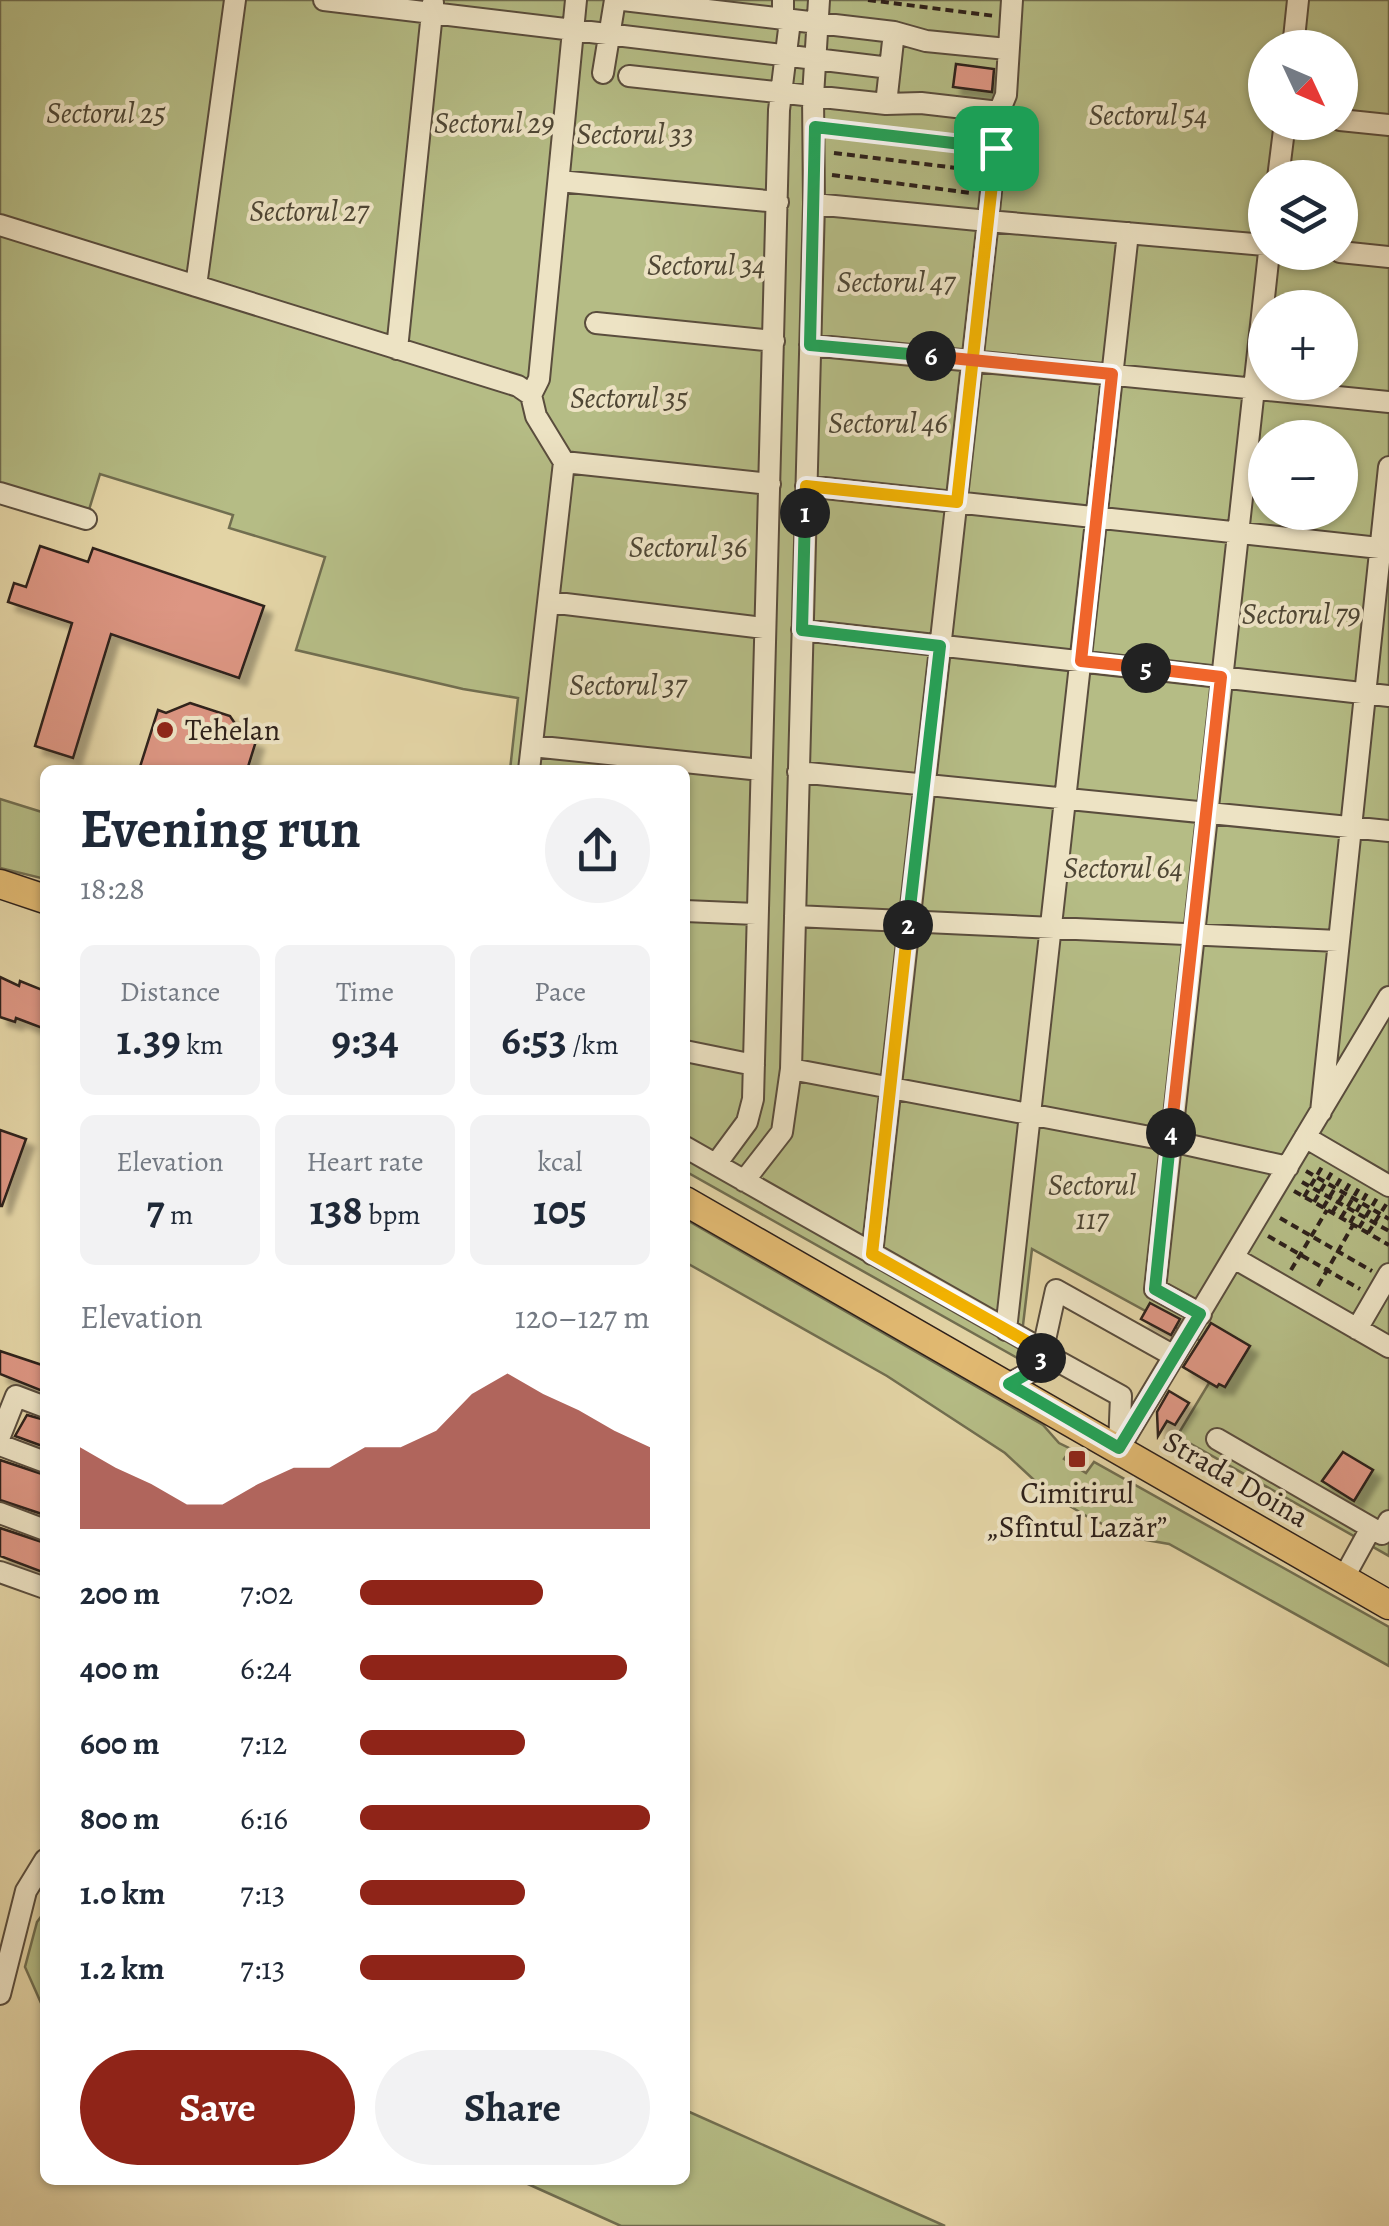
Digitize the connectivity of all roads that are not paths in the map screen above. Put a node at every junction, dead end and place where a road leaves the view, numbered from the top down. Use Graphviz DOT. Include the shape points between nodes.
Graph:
graph roads {
  1 [pos="235,0"];
  2 [pos="324,0"];
  3 [pos="576,0"];
  4 [pos="615,0"];
  5 [pos="624,0"];
  6 [pos="819,0"];
  7 [pos="1298,0"];
  8 [pos="432,6"];
  9 [pos="1011,9"];
  10 [pos="785,10"];
  11 [pos="818,23"];
  12 [pos="1295,30"];
  13 [pos="572,32"];
  14 [pos="894,32"];
  15 [pos="610,36"];
  16 [pos="1007,49"];
  17 [pos="786,56"];
  18 [pos="816,59"];
  19 [pos="890,68"];
  20 [pos="603,74"];
  21 [pos="629,76"];
  22 [pos="782,92"];
  23 [pos="813,96"];
  24 [pos="886,104"];
  25 [pos="999,112"];
  26 [pos="1358,122"];
  27 [pos="1389,126"];
  28 [pos="559,182"];
  29 [pos="778,202"];
  30 [pos="814,204"];
  31 [pos="988,221"];
  32 [pos="0,224"];
  33 [pos="1128,233"];
  34 [pos="1248,244"];
  35 [pos="1358,254"];
  36 [pos="1389,257"];
  37 [pos="196,286"];
  38 [pos="596,323"];
  39 [pos="774,341"];
  40 [pos="810,345"];
  41 [pos="397,349"];
  42 [pos="972,360"];
  43 [pos="1112,374"];
  44 [pos="1248,388"];
  45 [pos="531,395"];
  46 [pos="1358,399"];
  47 [pos="1254,400"];
  48 [pos="1389,402"];
  49 [pos="564,462"];
  50 [pos="1389,467"];
  51 [pos="770,484"];
  52 [pos="806,486"];
  53 [pos="0,493"];
  54 [pos="957,502"];
  55 [pos="1096,517"];
  56 [pos="86,519"];
  57 [pos="1236,533"];
  58 [pos="1384,548"];
  59 [pos="549,602"];
  60 [pos="764,628"];
  61 [pos="802,630"];
  62 [pos="940,646"];
  63 [pos="1081,661"];
  64 [pos="1221,677"];
  65 [pos="1366,692"];
  66 [pos="1389,696"];
  67 [pos="532,746"];
  68 [pos="530,765"];
  69 [pos="761,770"];
  70 [pos="798,772"];
  71 [pos="924,785"];
  72 [pos="1065,799"];
  73 [pos="1207,813"];
  74 [pos="1350,827"];
  75 [pos="1389,831"];
  76 [pos="0,884"];
  77 [pos="40,896"];
  78 [pos="690,911"];
  79 [pos="756,914"];
  80 [pos="795,916"];
  81 [pos="909,922"];
  82 [pos="1051,927"];
  83 [pos="1193,936"];
  84 [pos="1338,941"];
  85 [pos="1387,1006"];
  86 [pos="690,1052"];
  87 [pos="754,1065"];
  88 [pos="791,1069"];
  89 [pos="891,1090"];
  90 [pos="1321,1112"];
  91 [pos="1029,1115"];
  92 [pos="1305,1137"];
  93 [pos="1170,1141"];
  94 [pos="690,1150"];
  95 [pos="716,1164"];
  96 [pos="1293,1175"];
  97 [pos="744,1181"];
  98 [pos="1381,1186"];
  99 [pos="690,1204"];
  100 [pos="872,1254"];
  101 [pos="1234,1258"];
  102 [pos="1385,1275"];
  103 [pos="1200,1314"];
  104 [pos="1357,1329"];
  105 [pos="1006,1330"];
  106 [pos="1389,1347"];
  107 [pos="1174,1356"];
  108 [pos="1041,1359"];
  109 [pos="1009,1384"];
  110 [pos="8,1393"];
  111 [pos="40,1404"];
  112 [pos="0,1436"];
  113 [pos="1217,1439"];
  114 [pos="0,1445"];
  115 [pos="1119,1448"];
  116 [pos="40,1460"];
  117 [pos="0,1513"];
  118 [pos="40,1528"];
  119 [pos="1383,1530"];
  120 [pos="0,1572"];
  121 [pos="1343,1579"];
  122 [pos="40,1586"];
  123 [pos="1389,1605"];
  124 [pos="40,1868"];
  125 [pos="0,1994"];
  1 -- 37 [label="street"];
  2 -- 8 [label="street"];
  3 -- 13 [label="street"];
  4 -- 15 [label="street"];
  5 -- 10 [label="street"];
  6 -- 11 [label="street"];
  7 -- 12 [label="street"];
  8 -- 13 [label="street"];
  8 -- 41 [label="street"];
  9 -- 16 [label="street"];
  10 -- 11 [label="street"];
  10 -- 17 [label="street"];
  11 -- 14 [label="street"];
  11 -- 18 [label="street"];
  13 -- 15 [label="street"];
  13 -- 28 [label="street"];
  14 -- 16 [label="street"];
  14 -- 19 [label="street"];
  15 -- 17 [label="street"];
  15 -- 20 [label="street"];
  16 -- 25 [label="street"];
  17 -- 18 [label="street"];
  17 -- 22 [label="street"];
  18 -- 19 [label="street"];
  18 -- 23 [label="street"];
  19 -- 24 [label="street"];
  21 -- 22 [label="street"];
  22 -- 23 [label="street"];
  22 -- 29 [label="street"];
  23 -- 24 [label="street"];
  23 -- 30 [label="street"];
  24 -- 25 [label="street"];
  25 -- 31 [label="street"];
  26 -- 27 [label="street"];
  28 -- 29 [label="street"];
  28 -- 45 [label="street" via="539,379"];
  29 -- 39 [label="street"];
  30 -- 31 [label="street"];
  30 -- 40 [label="street"];
  31 -- 33 [label="street"];
  31 -- 42 [label="street"];
  32 -- 37 [label="street"];
  33 -- 34 [label="street"];
  33 -- 43 [label="street"];
  35 -- 36 [label="street"];
  37 -- 41 [label="street"];
  38 -- 39 [label="street"];
  39 -- 51 [label="street"];
  40 -- 42 [label="street"];
  40 -- 52 [label="street"];
  41 -- 45 [label="street"];
  42 -- 43 [label="street"];
  42 -- 54 [label="street"];
  43 -- 44 [label="street"];
  43 -- 55 [label="street"];
  45 -- 49 [label="street"];
  46 -- 48 [label="street"];
  47 -- 57 [label="street"];
  49 -- 51 [label="street"];
  49 -- 59 [label="street"];
  50 -- 58 [label="street"];
  51 -- 60 [label="street"];
  52 -- 54 [label="street"];
  52 -- 61 [label="street"];
  53 -- 56 [label="street"];
  54 -- 55 [label="street"];
  54 -- 62 [label="street"];
  55 -- 57 [label="street"];
  55 -- 63 [label="street"];
  57 -- 58 [label="street"];
  57 -- 64 [label="street"];
  58 -- 65 [label="street"];
  59 -- 60 [label="street"];
  59 -- 67 [label="street"];
  60 -- 69 [label="street"];
  61 -- 62 [label="street"];
  61 -- 70 [label="street"];
  62 -- 63 [label="street"];
  62 -- 71 [label="street"];
  63 -- 64 [label="street"];
  63 -- 72 [label="street"];
  64 -- 65 [label="street"];
  64 -- 73 [label="street"];
  65 -- 66 [label="street"];
  65 -- 74 [label="street"];
  67 -- 68 [label="street"];
  67 -- 69 [label="street"];
  69 -- 79 [label="street"];
  70 -- 71 [label="street"];
  70 -- 80 [label="street"];
  71 -- 72 [label="street"];
  71 -- 81 [label="street"];
  72 -- 73 [label="street"];
  72 -- 82 [label="street"];
  73 -- 74 [label="street"];
  73 -- 83 [label="street"];
  74 -- 75 [label="street"];
  74 -- 84 [label="street"];
  76 -- 77 [label="main road"];
  78 -- 79 [label="street"];
  79 -- 87 [label="street"];
  80 -- 81 [label="street"];
  80 -- 88 [label="street"];
  81 -- 82 [label="street"];
  81 -- 89 [label="street"];
  82 -- 83 [label="street"];
  82 -- 91 [label="street"];
  83 -- 84 [label="street"];
  83 -- 93 [label="street"];
  84 -- 90 [label="street"];
  85 -- 90 [label="street"];
  86 -- 87 [label="street"];
  87 -- 95 [label="street" via="751,1111"];
  88 -- 89 [label="street"];
  88 -- 97 [label="street" via="782,1132"];
  89 -- 91 [label="street"];
  89 -- 100 [label="street"];
  90 -- 92 [label="street"];
  91 -- 93 [label="street"];
  91 -- 105 [label="street"];
  92 -- 96 [label="street"];
  92 -- 98 [label="street"];
  93 -- 96 [label="street"];
  93 -- 103 [label="street" via="1155,1289"];
  94 -- 95 [label="street"];
  95 -- 97 [label="street"];
  96 -- 101 [label="street"];
  97 -- 100 [label="street"];
  99 -- 109 [label="main road, Strada Doina"];
  100 -- 105 [label="street"];
  101 -- 103 [label="street"];
  101 -- 104 [label="street"];
  102 -- 104 [label="street"];
  103 -- 107 [label="street"];
  104 -- 106 [label="street"];
  105 -- 108 [label="street"];
  107 -- 108 [label="street" via="1056,1290"];
  107 -- 115 [label="street"];
  108 -- 109 [label="street"];
  108 -- 115 [label="street" via="1054,1358 1121,1396"];
  109 -- 115 [label="main road, Strada Doina"];
  110 -- 111 [label="street"];
  110 -- 112 [label="street"];
  113 -- 119 [label="street"];
  114 -- 116 [label="street"];
  115 -- 121 [label="main road, Strada Doina"];
  117 -- 118 [label="street"];
  119 -- 121 [label="street"];
  120 -- 122 [label="street"];
  121 -- 123 [label="main road, Strada Doina"];
  124 -- 125 [label="street" via="26,1892"];
}
